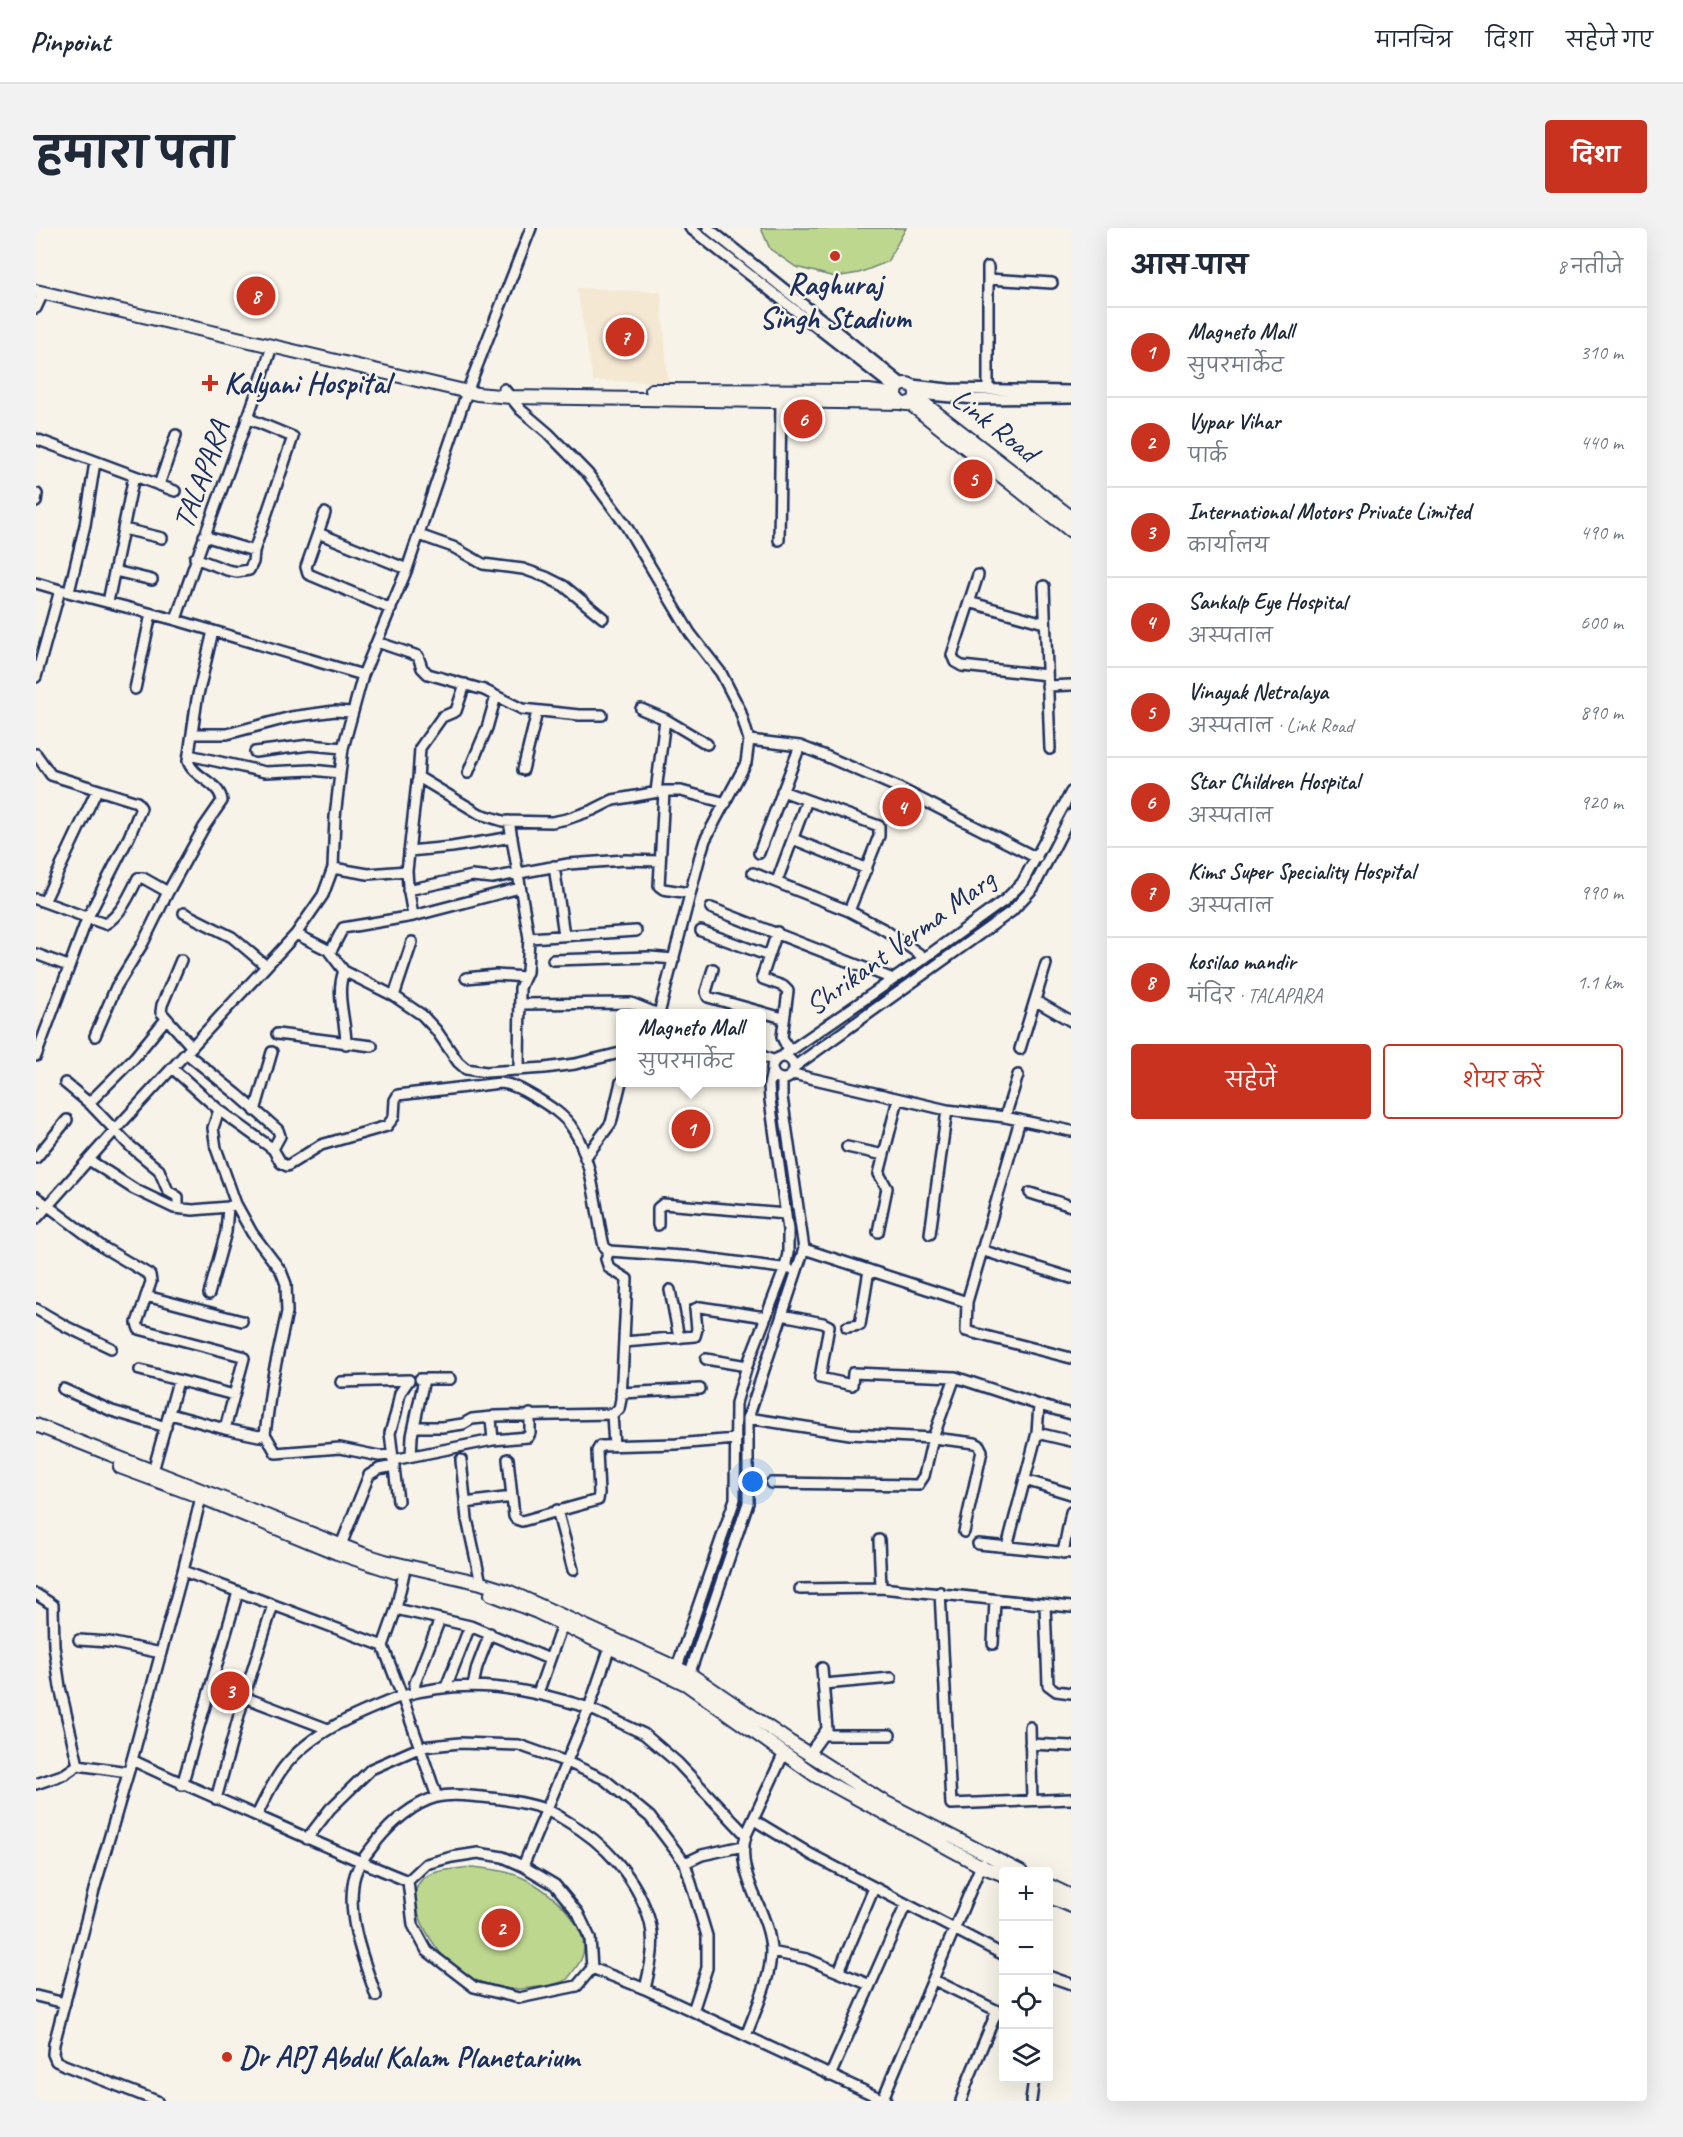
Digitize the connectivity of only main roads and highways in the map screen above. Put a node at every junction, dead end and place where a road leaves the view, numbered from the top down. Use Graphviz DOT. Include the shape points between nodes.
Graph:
graph roads {
  1 [pos="38,289"];
  2 [pos="468,389"];
  3 [pos="507,393"];
  4 [pos="906,394"];
  5 [pos="1071,517"];
  6 [pos="1071,531"];
  7 [pos="36,1425"];
  8 [pos="36,1433"];
  9 [pos="675,1673"];
  10 [pos="688,1679"];
  11 [pos="983,1860"];
  12 [pos="1005,1867"];
  13 [pos="999,1871"];
  14 [pos="1053,1887"];
  15 [pos="1071,1896"];
  16 [pos="1053,1898"];
  17 [pos="1071,1906"];
  1 -- 2 [label="main road"];
  1 -- 2 [label="main road"];
  2 -- 3 [label="main road"];
  3 -- 4 [label="main road"];
  3 -- 4 [label="main road" via="888,404"];
  4 -- 5 [label="main road, Link Road"];
  4 -- 6 [label="main road, Link Road"];
  7 -- 9 [label="main road" via="385,1561 481,1583 551,1610"];
  8 -- 9 [label="main road" via="378,1568 480,1591 537,1612"];
  9 -- 10 [label="main road"];
  10 -- 11 [label="main road"];
  10 -- 11 [label="main road" via="816,1776"];
  11 -- 12 [label="main road"];
  11 -- 13 [label="main road"];
  14 -- 15 [label="main road"];
  16 -- 17 [label="main road"];
}
